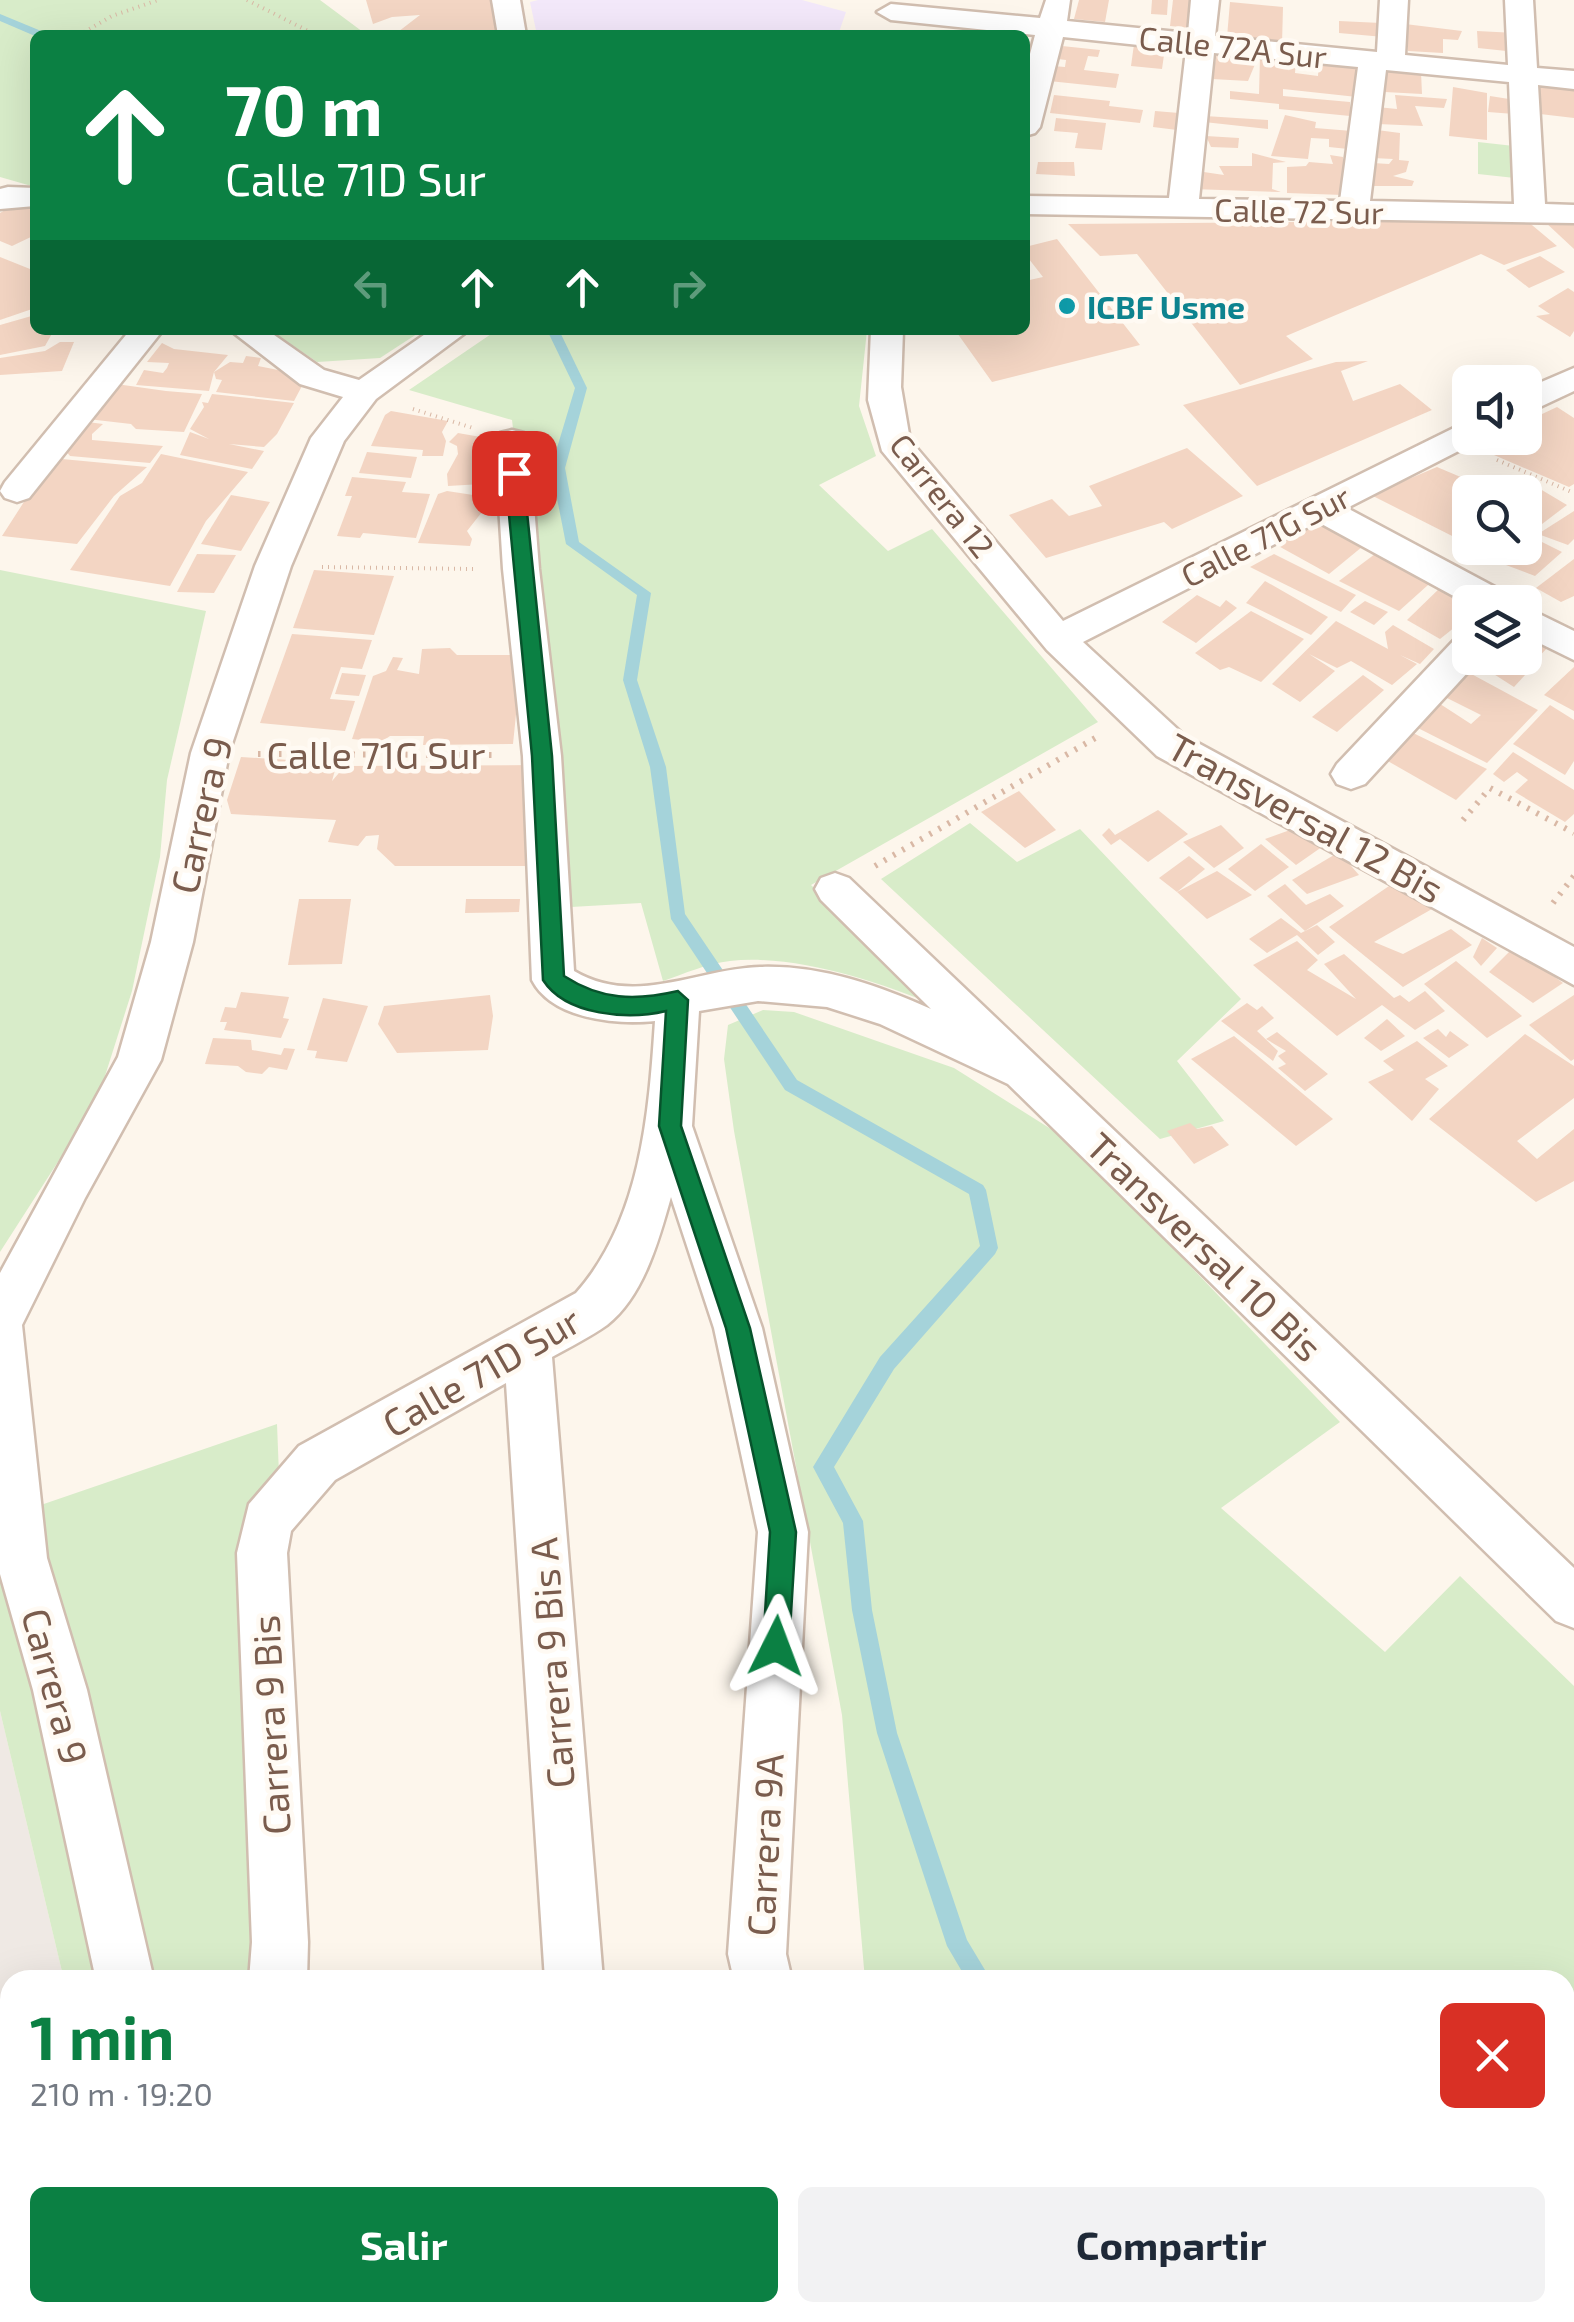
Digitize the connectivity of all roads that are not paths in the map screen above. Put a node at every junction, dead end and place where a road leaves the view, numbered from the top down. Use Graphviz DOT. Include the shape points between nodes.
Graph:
graph roads {
  1 [pos="506,0"];
  2 [pos="1205,0"];
  3 [pos="1394,0"];
  4 [pos="1519,0"];
  5 [pos="1055,14"];
  6 [pos="889,16"];
  7 [pos="511,30"];
  8 [pos="1202,43"];
  9 [pos="1382,61"];
  10 [pos="1522,74"];
  11 [pos="1574,80"];
  12 [pos="1030,108"];
  13 [pos="1030,205"];
  14 [pos="1183,207"];
  15 [pos="1354,211"];
  16 [pos="1530,214"];
  17 [pos="1574,214"];
  18 [pos="143,335"];
  19 [pos="253,335"];
  20 [pos="446,335"];
  21 [pos="886,335"];
  22 [pos="1574,378"];
  23 [pos="364,392"];
  24 [pos="1542,394"];
  25 [pos="512,441"];
  26 [pos="1452,441"];
  27 [pos="16,490"];
  28 [pos="1320,508"];
  29 [pos="1461,585"];
  30 [pos="1542,629"];
  31 [pos="1060,638"];
  32 [pos="1574,647"];
  33 [pos="1452,665"];
  34 [pos="1350,774"];
  35 [pos="835,889"];
  36 [pos="1574,968"];
  37 [pos="687,997"];
  38 [pos="1023,1071"];
  39 [pos="670,1126"];
  40 [pos="0,1321"];
  41 [pos="0,1329"];
  42 [pos="527,1346"];
  43 [pos="298,1481"];
  44 [pos="1574,1603"];
  45 [pos="123,1970"];
  46 [pos="279,1970"];
  47 [pos="573,1970"];
  48 [pos="761,1970"];
  1 -- 7 [label="street"];
  2 -- 8 [label="street"];
  3 -- 9 [label="street"];
  4 -- 10 [label="street"];
  5 -- 6 [label="street, Calle 72A Sur"];
  5 -- 8 [label="street, Calle 72A Sur"];
  5 -- 12 [label="street"];
  8 -- 9 [label="street, Calle 72A Sur"];
  8 -- 14 [label="street"];
  9 -- 10 [label="street, Calle 72A Sur"];
  9 -- 15 [label="street"];
  10 -- 11 [label="street, Calle 72A Sur"];
  10 -- 16 [label="street"];
  13 -- 14 [label="street, Calle 72 Sur"];
  14 -- 15 [label="street, Calle 72 Sur"];
  15 -- 16 [label="street, Calle 72 Sur"];
  16 -- 17 [label="street, Calle 72 Sur"];
  18 -- 27 [label="street"];
  19 -- 23 [label="street" via="312,377"];
  20 -- 23 [label="street, Carrera 9"];
  21 -- 31 [label="street, Carrera 12" via="881,380 894,443"];
  22 -- 24 [label="street"];
  23 -- 40 [label="street, Carrera 9" via="328,438 272,566 210,753 172,942 139,1060"];
  25 -- 37 [label="street" via="542,756 553,980 612,1006 647,1007"];
  26 -- 28 [label="street, Calle 71G Sur"];
  28 -- 29 [label="street"];
  28 -- 31 [label="street, Calle 71G Sur"];
  30 -- 32 [label="street"];
  31 -- 36 [label="street, Transversal 12 Bis" via="1171,746"];
  33 -- 34 [label="street"];
  35 -- 38 [label="street, Transversal 10 Bis"];
  37 -- 38 [label="street" via="762,984 829,991"];
  37 -- 39 [label="street, Calle 71D Sur"];
  38 -- 44 [label="street, Transversal 10 Bis"];
  39 -- 42 [label="street, Calle 71D Sur" via="634,1244 612,1285 593,1308"];
  39 -- 48 [label="street, Carrera 9A" via="738,1328 783,1532"];
  41 -- 45 [label="street, Carrera 9" via="21,1558 60,1690"];
  42 -- 43 [label="street, Calle 71D Sur" via="317,1462"];
  42 -- 47 [label="street, Carrera 9 Bis A"];
  43 -- 46 [label="street, Carrera 9 Bis" via="267,1522 262,1553"];
}
